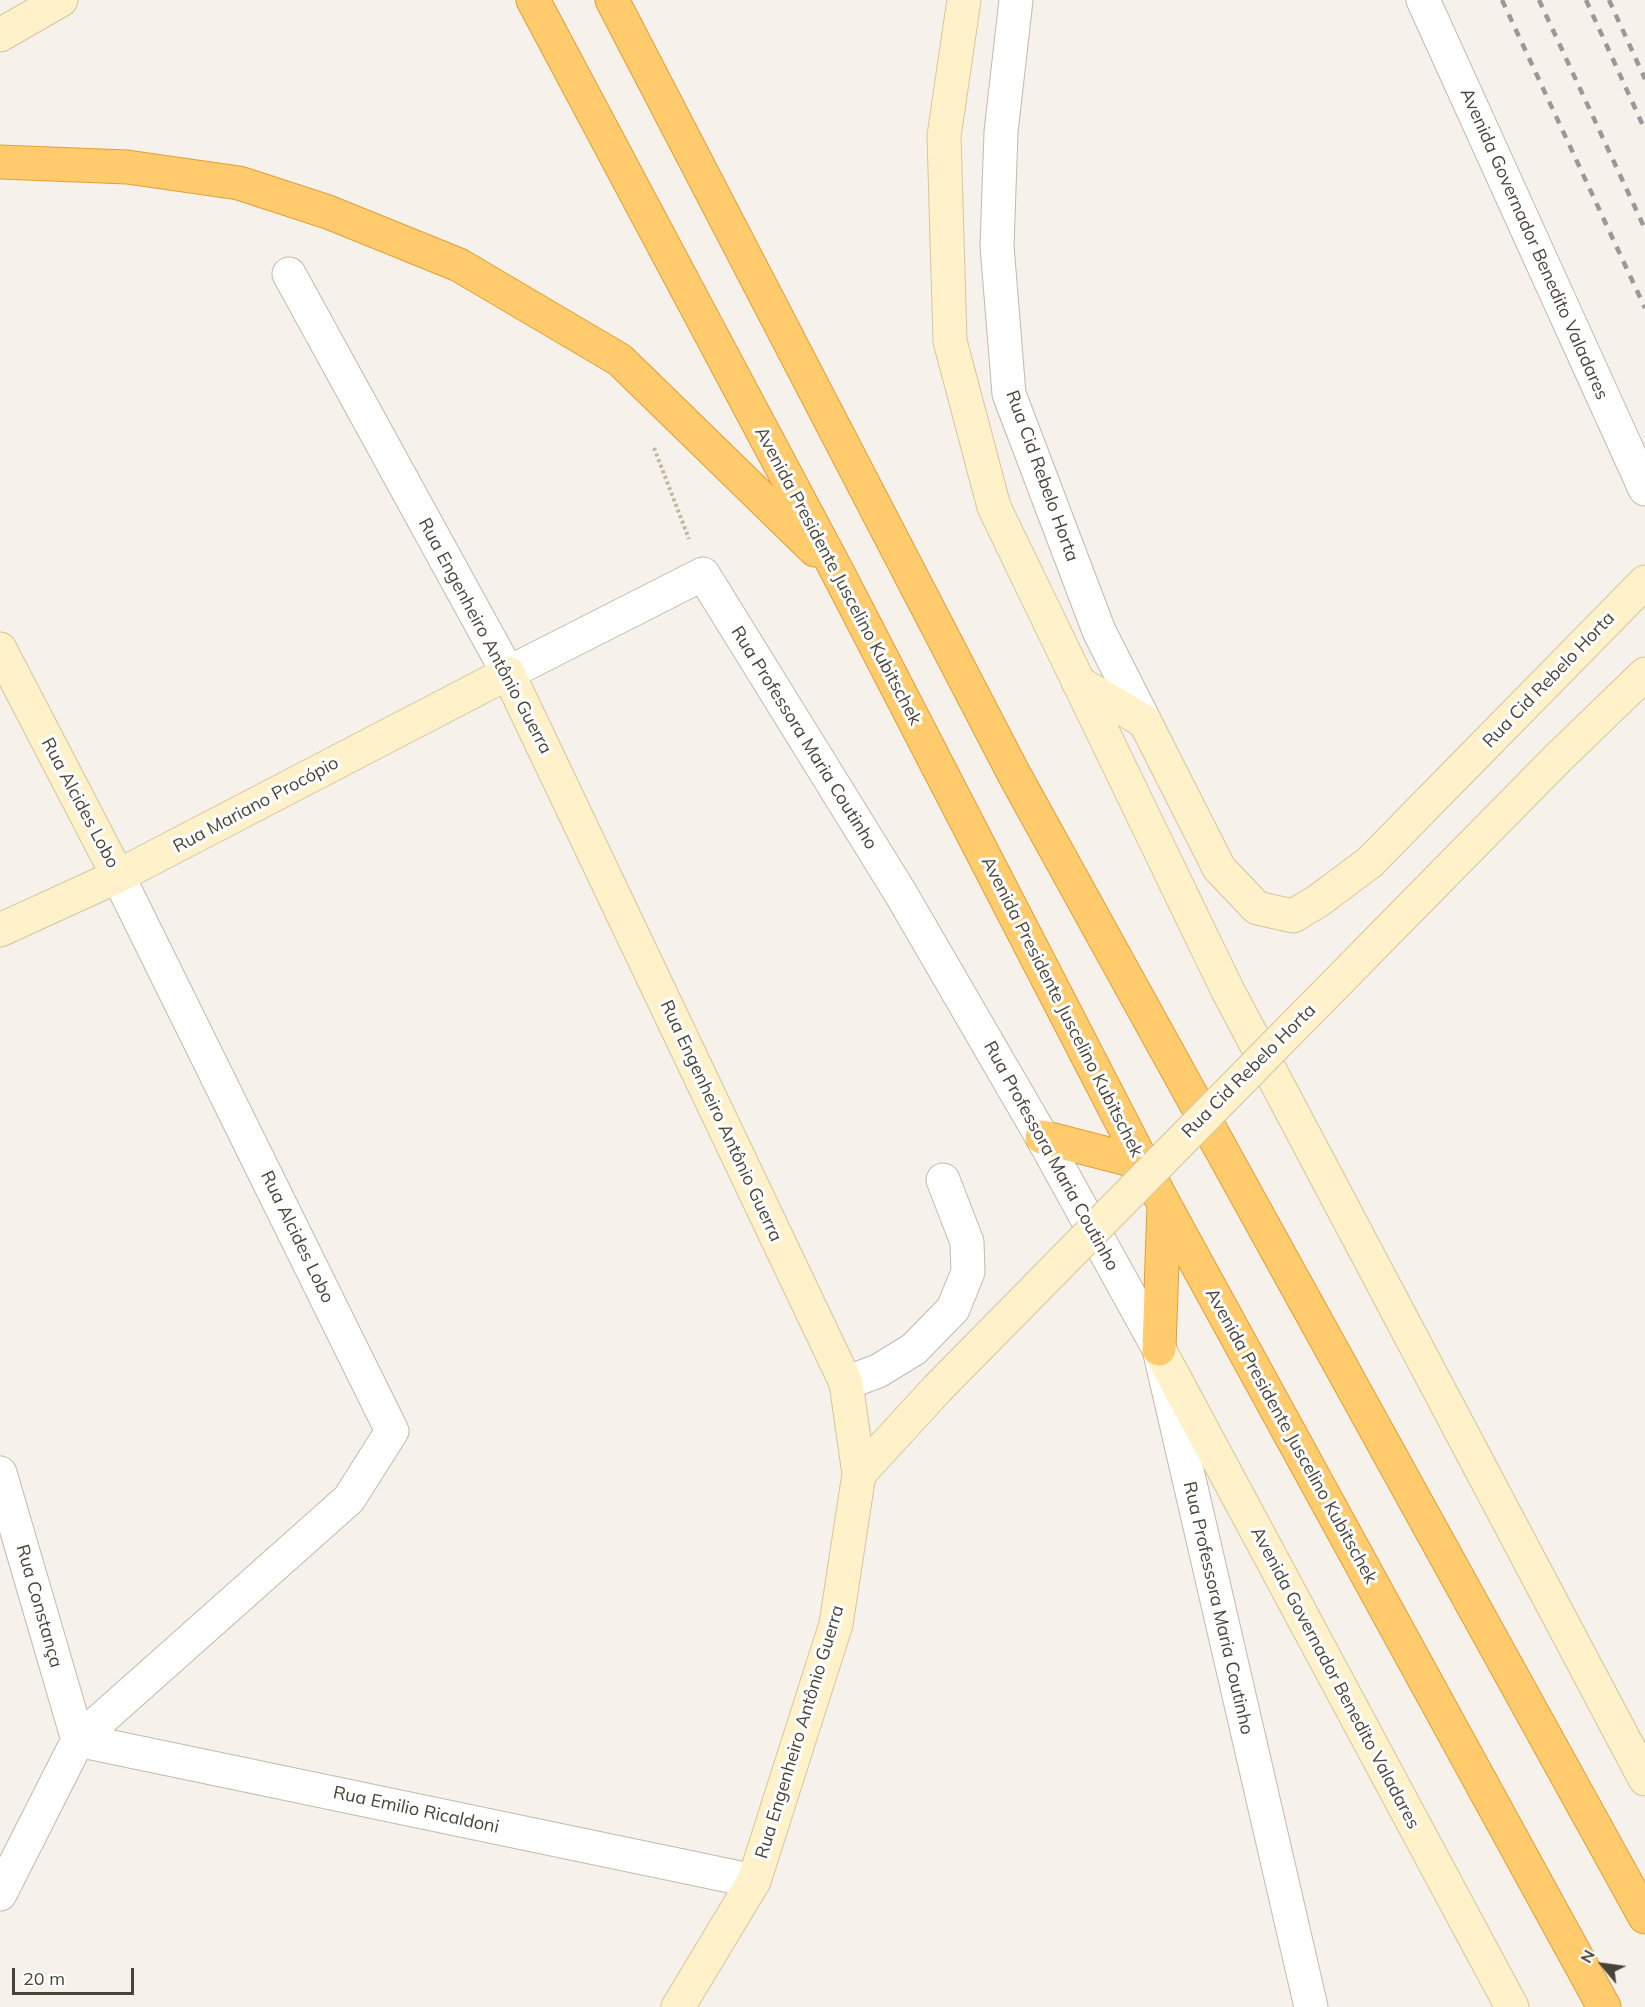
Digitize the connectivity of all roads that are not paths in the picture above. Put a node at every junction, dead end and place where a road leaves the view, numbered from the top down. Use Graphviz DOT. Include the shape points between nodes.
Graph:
graph roads {
  1 [pos="62,0"];
  2 [pos="533,0"];
  3 [pos="612,0"];
  4 [pos="964,0"];
  5 [pos="1016,0"];
  6 [pos="1423,0"];
  7 [pos="0,35"];
  8 [pos="0,162"];
  9 [pos="289,274"];
  10 [pos="1645,489"];
  11 [pos="838,573"];
  12 [pos="1645,582"];
  13 [pos="0,649"];
  14 [pos="508,673"];
  15 [pos="1645,674"];
  16 [pos="1078,682"];
  17 [pos="1145,722"];
  18 [pos="118,876"];
  19 [pos="0,930"];
  20 [pos="1042,1137"];
  21 [pos="1143,1163"];
  22 [pos="943,1180"];
  23 [pos="1164,1204"];
  24 [pos="1159,1349"];
  25 [pos="846,1383"];
  26 [pos="0,1473"];
  27 [pos="859,1474"];
  28 [pos="78,1740"];
  29 [pos="1645,1779"];
  30 [pos="754,1881"];
  31 [pos="0,1894"];
  32 [pos="1645,1917"];
  33 [pos="678,2007"];
  34 [pos="1311,2007"];
  35 [pos="1512,2007"];
  36 [pos="1604,2007"];
  1 -- 7 [label="street"];
  2 -- 11 [label="highway, Avenida Presidente Juscelino Kubitschek"];
  3 -- 32 [label="highway" via="1014,774"];
  4 -- 16 [label="street" via="944,136 950,341 994,507"];
  5 -- 17 [label="street, Rua Cid Rebelo Horta" via="1001,132 997,246 1009,394 1099,631"];
  6 -- 10 [label="street, Avenida Governador Benedito Valadares"];
  8 -- 11 [label="highway" via="127,167 238,183 328,212 459,265 620,360"];
  9 -- 14 [label="street, Rua Engenheiro Antônio Guerra"];
  11 -- 21 [label="highway, Avenida Presidente Juscelino Kubitschek"];
  12 -- 17 [label="street, Rua Cid Rebelo Horta" via="1370,863 1293,916 1257,908 1220,868"];
  13 -- 18 [label="street, Rua Alcides Lobo"];
  14 -- 18 [label="street, Rua Mariano Procópio"];
  14 -- 20 [label="street, Rua Professora Maria Coutinho" via="702,574 901,894"];
  14 -- 25 [label="street, Rua Engenheiro Antônio Guerra"];
  15 -- 27 [label="street, Rua Cid Rebelo Horta, bridge" via="937,1389"];
  16 -- 17 [label="street"];
  16 -- 29 [label="street" via="1227,989"];
  18 -- 19 [label="street, Rua Mariano Procópio"];
  18 -- 28 [label="street, Rua Alcides Lobo" via="392,1431 349,1499"];
  20 -- 21 [label="highway"];
  20 -- 24 [label="street, Rua Professora Maria Coutinho"];
  21 -- 23 [label="highway, Avenida Presidente Juscelino Kubitschek"];
  22 -- 25 [label="street" via="967,1242 968,1272 953,1309 914,1349 878,1371"];
  23 -- 24 [label="highway"];
  23 -- 36 [label="highway, Avenida Presidente Juscelino Kubitschek"];
  24 -- 34 [label="street, Rua Professora Maria Coutinho"];
  24 -- 35 [label="street, Avenida Governador Benedito Valadares"];
  25 -- 27 [label="street, Rua Engenheiro Antônio Guerra"];
  26 -- 28 [label="street, Rua Constança"];
  27 -- 30 [label="street, Rua Engenheiro Antônio Guerra" via="836,1624"];
  28 -- 30 [label="street, Rua Emilio Ricaldoni"];
  28 -- 31 [label="street"];
  30 -- 33 [label="street, Rua Engenheiro Antônio Guerra"];
}
